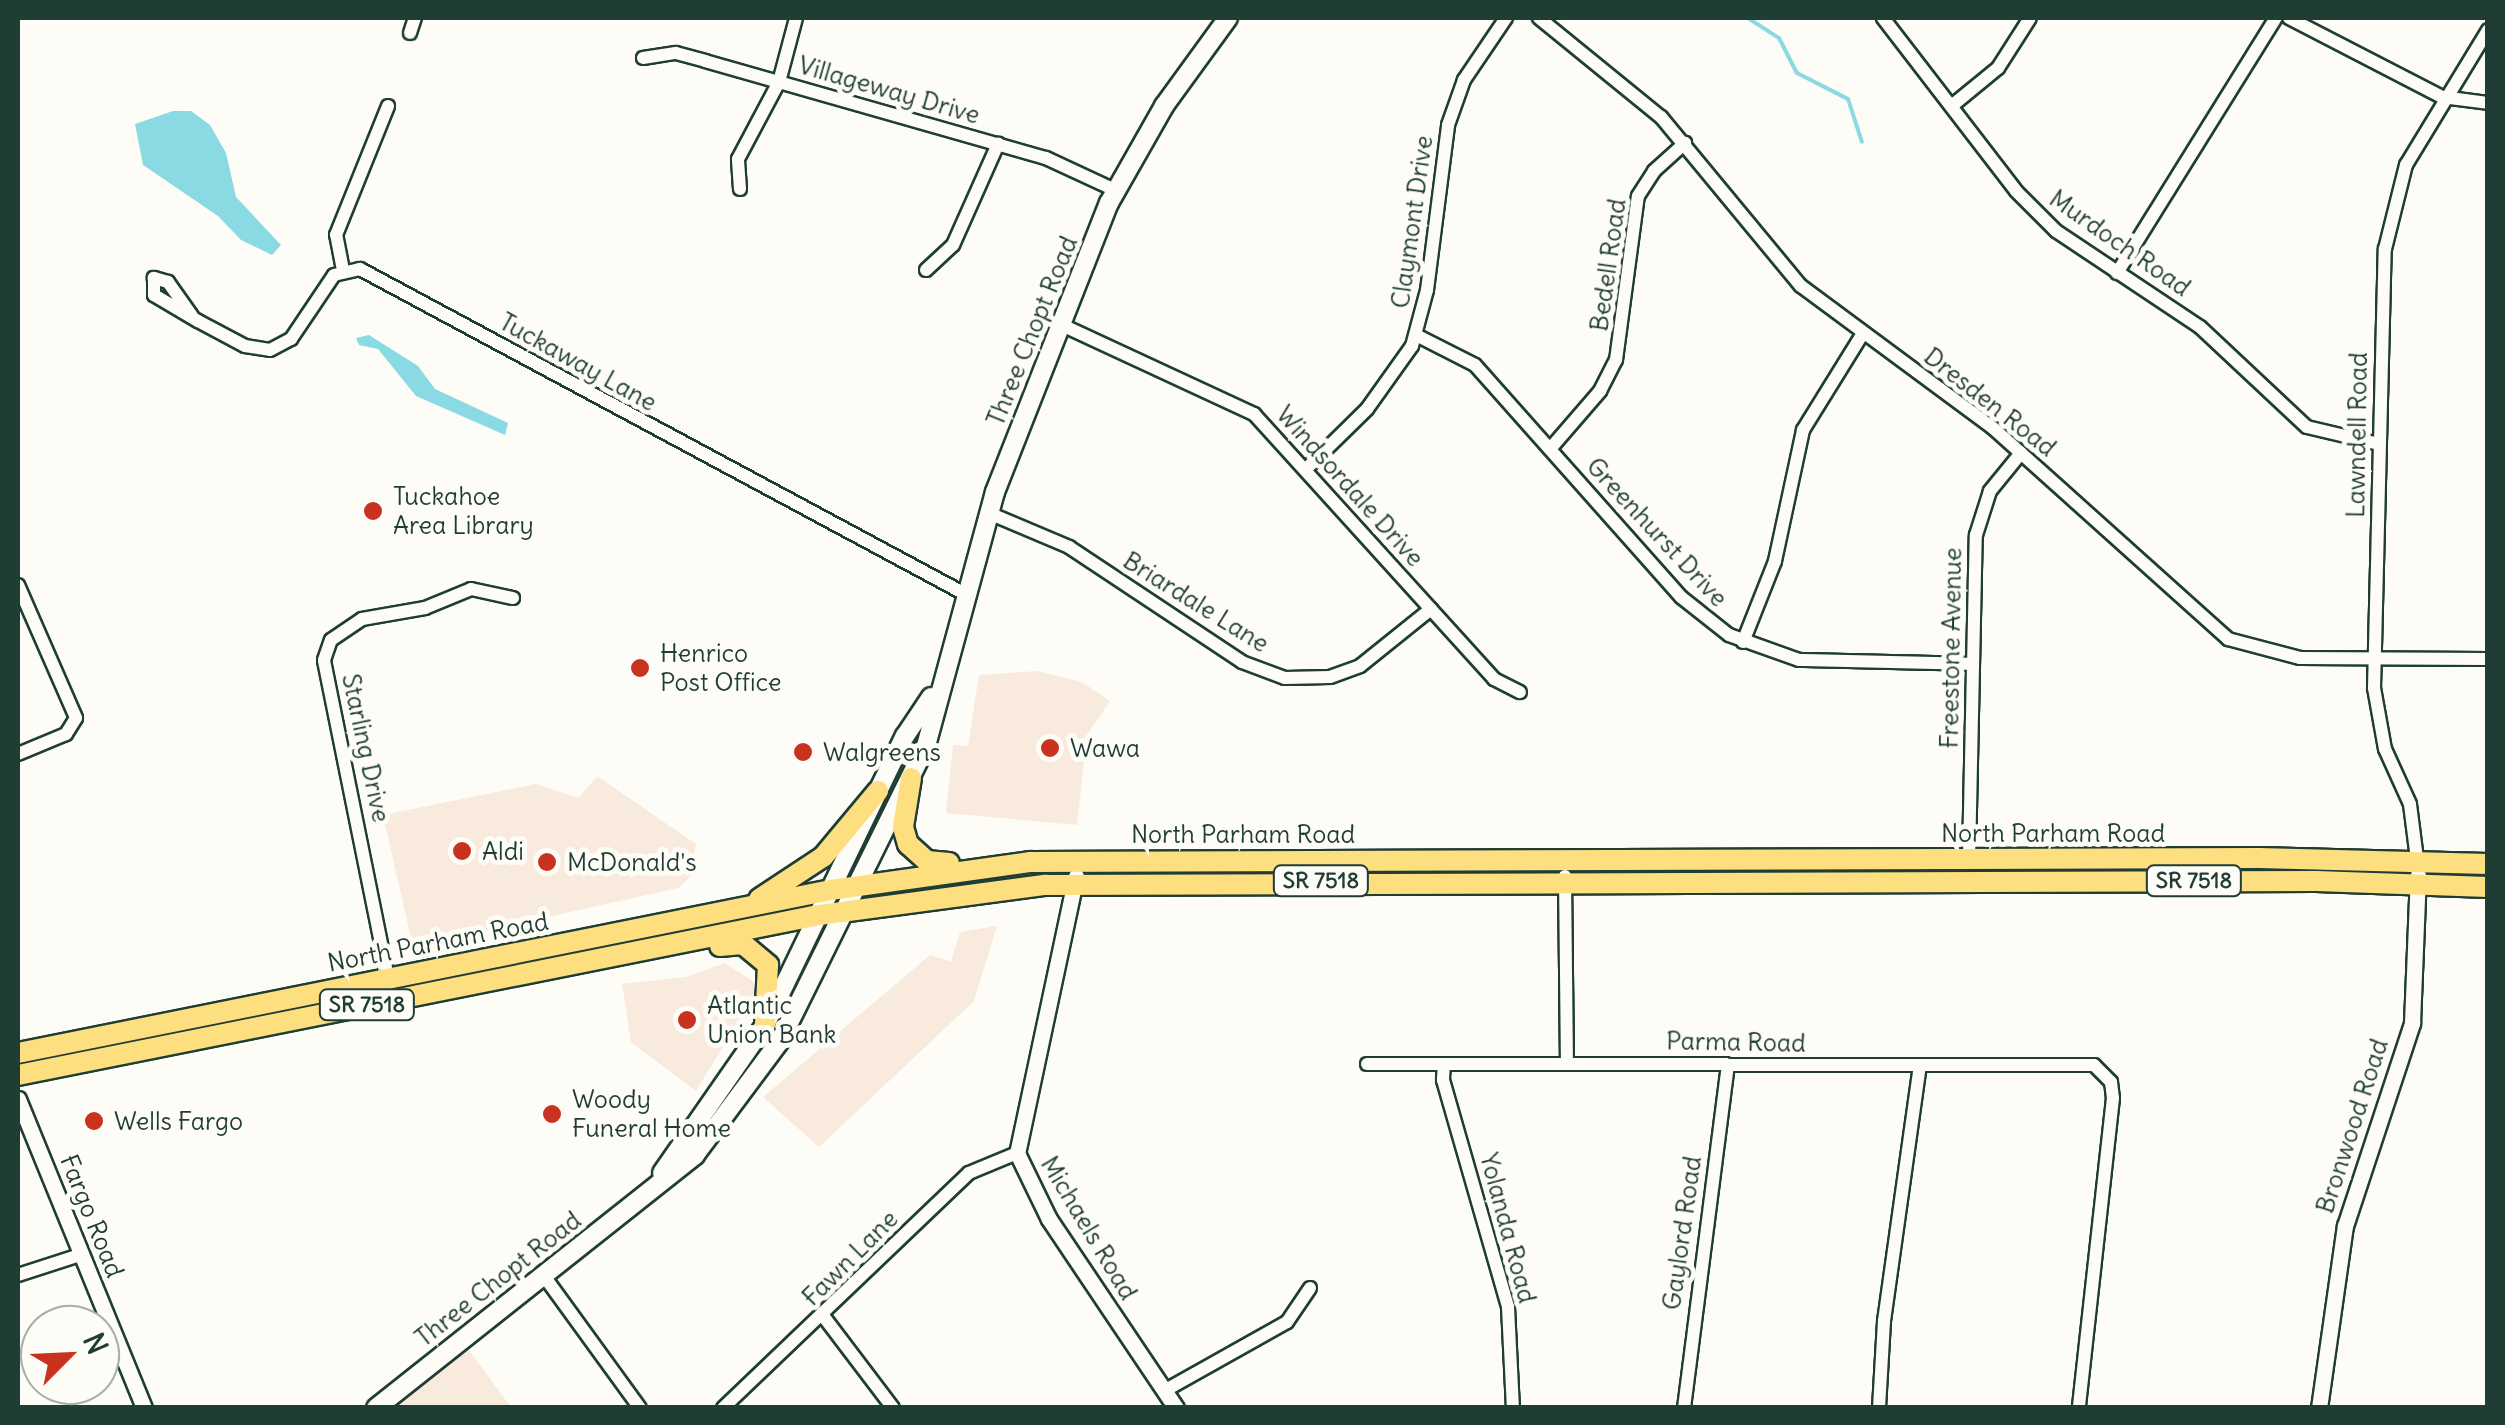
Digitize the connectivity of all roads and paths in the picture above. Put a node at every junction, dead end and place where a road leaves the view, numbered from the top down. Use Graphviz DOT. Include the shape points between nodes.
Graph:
graph roads {
  1 [pos="415,18"];
  2 [pos="796,18"];
  3 [pos="1228,18"];
  4 [pos="1506,18"];
  5 [pos="1538,18"];
  6 [pos="1883,18"];
  7 [pos="2030,18"];
  8 [pos="2276,18"];
  9 [pos="2289,18"];
  10 [pos="2488,30"];
  11 [pos="410,33"];
  12 [pos="643,58"];
  13 [pos="778,82"];
  14 [pos="2446,98"];
  15 [pos="2488,103"];
  16 [pos="1954,104"];
  17 [pos="388,106"];
  18 [pos="1685,143"];
  19 [pos="998,144"];
  20 [pos="740,189"];
  21 [pos="1116,190"];
  22 [pos="344,270"];
  23 [pos="926,270"];
  24 [pos="2118,272"];
  25 [pos="192,316"];
  26 [pos="1062,325"];
  27 [pos="1862,335"];
  28 [pos="1416,336"];
  29 [pos="2380,444"];
  30 [pos="1550,448"];
  31 [pos="2021,453"];
  32 [pos="1307,468"];
  33 [pos="989,513"];
  34 [pos="18,585"];
  35 [pos="965,594"];
  36 [pos="513,598"];
  37 [pos="1431,609"];
  38 [pos="1743,642"];
  39 [pos="2375,658"];
  40 [pos="2488,659"];
  41 [pos="1972,664"];
  42 [pos="936,690"];
  43 [pos="1520,692"];
  44 [pos="18,754"];
  45 [pos="911,778"];
  46 [pos="878,791"];
  47 [pos="1565,858"];
  48 [pos="1969,858"];
  49 [pos="2417,859"];
  50 [pos="1076,860"];
  51 [pos="2488,864"];
  52 [pos="976,868"];
  53 [pos="1969,881"];
  54 [pos="2418,881"];
  55 [pos="1565,882"];
  56 [pos="1076,883"];
  57 [pos="859,885"];
  58 [pos="2488,887"];
  59 [pos="831,890"];
  60 [pos="743,908"];
  61 [pos="846,910"];
  62 [pos="819,916"];
  63 [pos="638,951"];
  64 [pos="388,978"];
  65 [pos="392,1000"];
  66 [pos="766,1025"];
  67 [pos="18,1053"];
  68 [pos="1367,1064"];
  69 [pos="1444,1064"];
  70 [pos="1567,1064"];
  71 [pos="1728,1066"];
  72 [pos="1920,1066"];
  73 [pos="18,1076"];
  74 [pos="18,1098"];
  75 [pos="1017,1153"];
  76 [pos="650,1190"];
  77 [pos="80,1255"];
  78 [pos="18,1275"];
  79 [pos="544,1276"];
  80 [pos="1310,1288"];
  81 [pos="824,1317"];
  82 [pos="1164,1391"];
  83 [pos="139,1406"];
  84 [pos="376,1408"];
  85 [pos="640,1408"];
  86 [pos="723,1408"];
  87 [pos="893,1408"];
  88 [pos="1176,1408"];
  89 [pos="1513,1408"];
  90 [pos="1684,1408"];
  91 [pos="1879,1408"];
  92 [pos="2078,1408"];
  93 [pos="2320,1408"];
  1 -- 11 [label="street"];
  2 -- 13 [label="street"];
  3 -- 21 [label="main road, Three Chopt Road" via="1164,106"];
  4 -- 28 [label="street, Claymont Drive" via="1464,80 1448,125"];
  5 -- 18 [label="street, Dresden Road"];
  6 -- 16 [label="street, Murdoch Road"];
  7 -- 16 [label="street" via="1998,68"];
  8 -- 24 [label="street"];
  9 -- 14 [label="street"];
  10 -- 14 [label="street, Lawndell Road"];
  12 -- 13 [label="street, Villageway Drive" via="676,53"];
  13 -- 19 [label="street, Villageway Drive"];
  13 -- 20 [label="street" via="738,159"];
  14 -- 15 [label="street"];
  14 -- 29 [label="street, Lawndell Road" via="2406,165 2388,222"];
  16 -- 24 [label="street, Murdoch Road" via="2036,214"];
  17 -- 22 [label="street" via="336,234"];
  18 -- 27 [label="street, Dresden Road" via="1801,286"];
  18 -- 30 [label="street, Bedell Road" via="1654,170 1638,196 1616,360 1600,391"];
  19 -- 21 [label="street, Villageway Drive" via="1077,169"];
  19 -- 23 [label="street" via="954,245"];
  21 -- 26 [label="main road, Three Chopt Road"];
  22 -- 25 [label="street" via="320,290 291,339 270,350 245,346"];
  22 -- 35 [label="street, Tuckaway Lane" via="367,272"];
  24 -- 29 [label="street, Murdoch Road" via="2200,327 2307,428"];
  26 -- 32 [label="street, Windsordale Drive" via="1237,403"];
  26 -- 33 [label="main road, Three Chopt Road"];
  27 -- 31 [label="street, Dresden Road"];
  27 -- 38 [label="street" via="1804,430 1775,560"];
  28 -- 30 [label="street, Greenhurst Drive" via="1475,365"];
  28 -- 32 [label="street, Claymont Drive" via="1388,384"];
  29 -- 39 [label="street, Lawndell Road"];
  30 -- 38 [label="street, Greenhurst Drive" via="1681,597"];
  31 -- 39 [label="street, Dresden Road" via="2228,639 2289,657"];
  31 -- 41 [label="street, Freestone Avenue" via="1990,491 1979,518"];
  32 -- 37 [label="street, Windsordale Drive"];
  33 -- 35 [label="main road, Three Chopt Road"];
  33 -- 37 [label="street, Briardale Lane" via="1069,547 1242,662 1285,678 1330,677 1360,666"];
  34 -- 44 [label="street" via="76,718 66,734"];
  35 -- 42 [label="main road, Three Chopt Road"];
  36 -- 64 [label="street, Starling Drive" via="471,589 425,608 362,619 330,640 324,660"];
  37 -- 43 [label="street, Windsordale Drive" via="1494,680"];
  38 -- 41 [label="street, Greenhurst Drive" via="1799,660"];
  39 -- 40 [label="street, Dresden Road"];
  39 -- 49 [label="street, Lawndell Road" via="2379,728 2410,804"];
  41 -- 48 [label="street, Freestone Avenue"];
  42 -- 45 [label="main road, Three Chopt Road" via="926,746"];
  42 -- 46 [label="main road, Three Chopt Road"];
  45 -- 52 [label="highway" via="903,827 914,852 927,861"];
  45 -- 57 [label="main road, Three Chopt Road"];
  46 -- 59 [label="main road, Three Chopt Road"];
  46 -- 60 [label="highway" via="823,857"];
  47 -- 48 [label="highway, North Parham Road / SR 7518"];
  47 -- 50 [label="highway, North Parham Road / SR 7518"];
  47 -- 55 [label="street"];
  48 -- 49 [label="highway, North Parham Road / SR 7518"];
  48 -- 53 [label="highway"];
  49 -- 51 [label="highway, North Parham Road / SR 7518"];
  49 -- 54 [label="street, Bronwood Road"];
  50 -- 52 [label="highway, North Parham Road / SR 7518"];
  50 -- 56 [label="street, Michaels Road"];
  52 -- 57 [label="highway, North Parham Road / SR 7518"];
  53 -- 54 [label="highway, North Parham Road / SR 7518"];
  53 -- 55 [label="highway, North Parham Road / SR 7518"];
  54 -- 58 [label="highway, North Parham Road / SR 7518"];
  54 -- 93 [label="street, Bronwood Road" via="2412,1023 2345,1226"];
  55 -- 56 [label="highway, North Parham Road / SR 7518"];
  55 -- 70 [label="street"];
  56 -- 61 [label="highway, North Parham Road / SR 7518"];
  56 -- 75 [label="street, Michaels Road"];
  57 -- 59 [label="highway, North Parham Road / SR 7518"];
  57 -- 61 [label="main road, Three Chopt Road"];
  59 -- 60 [label="highway, North Parham Road / SR 7518"];
  59 -- 62 [label="main road, Three Chopt Road"];
  60 -- 64 [label="highway, North Parham Road / SR 7518"];
  61 -- 62 [label="highway, North Parham Road / SR 7518"];
  61 -- 76 [label="main road, Three Chopt Road" via="792,1022 745,1093 696,1156"];
  62 -- 63 [label="highway, North Parham Road / SR 7518"];
  62 -- 66 [label="main road, Three Chopt Road"];
  63 -- 65 [label="highway, North Parham Road / SR 7518"];
  63 -- 66 [label="highway" via="750,947 771,974"];
  64 -- 65 [label="street, Starling Drive"];
  64 -- 67 [label="highway, North Parham Road / SR 7518"];
  65 -- 73 [label="highway, North Parham Road / SR 7518"];
  66 -- 76 [label="main road, Three Chopt Road"];
  68 -- 69 [label="street, Parma Road"];
  69 -- 70 [label="street, Parma Road"];
  69 -- 89 [label="street, Yolanda Road" via="1443,1080 1508,1307"];
  70 -- 71 [label="street, Parma Road"];
  71 -- 72 [label="street, Parma Road"];
  71 -- 90 [label="street, Gaylord Road"];
  72 -- 91 [label="street" via="1884,1321"];
  72 -- 92 [label="street, Parma Road" via="2078,1063 2102,1070 2113,1098"];
  74 -- 77 [label="street, Fargo Road"];
  75 -- 81 [label="street, Fawn Lane" via="969,1173"];
  75 -- 82 [label="street, Michaels Road" via="1049,1219"];
  76 -- 79 [label="main road, Three Chopt Road"];
  77 -- 78 [label="street"];
  77 -- 83 [label="street, Fargo Road"];
  79 -- 84 [label="main road, Three Chopt Road"];
  79 -- 85 [label="street"];
  80 -- 82 [label="street" via="1287,1322"];
  81 -- 86 [label="street, Fawn Lane"];
  81 -- 87 [label="street"];
  82 -- 88 [label="street, Michaels Road"];
}
